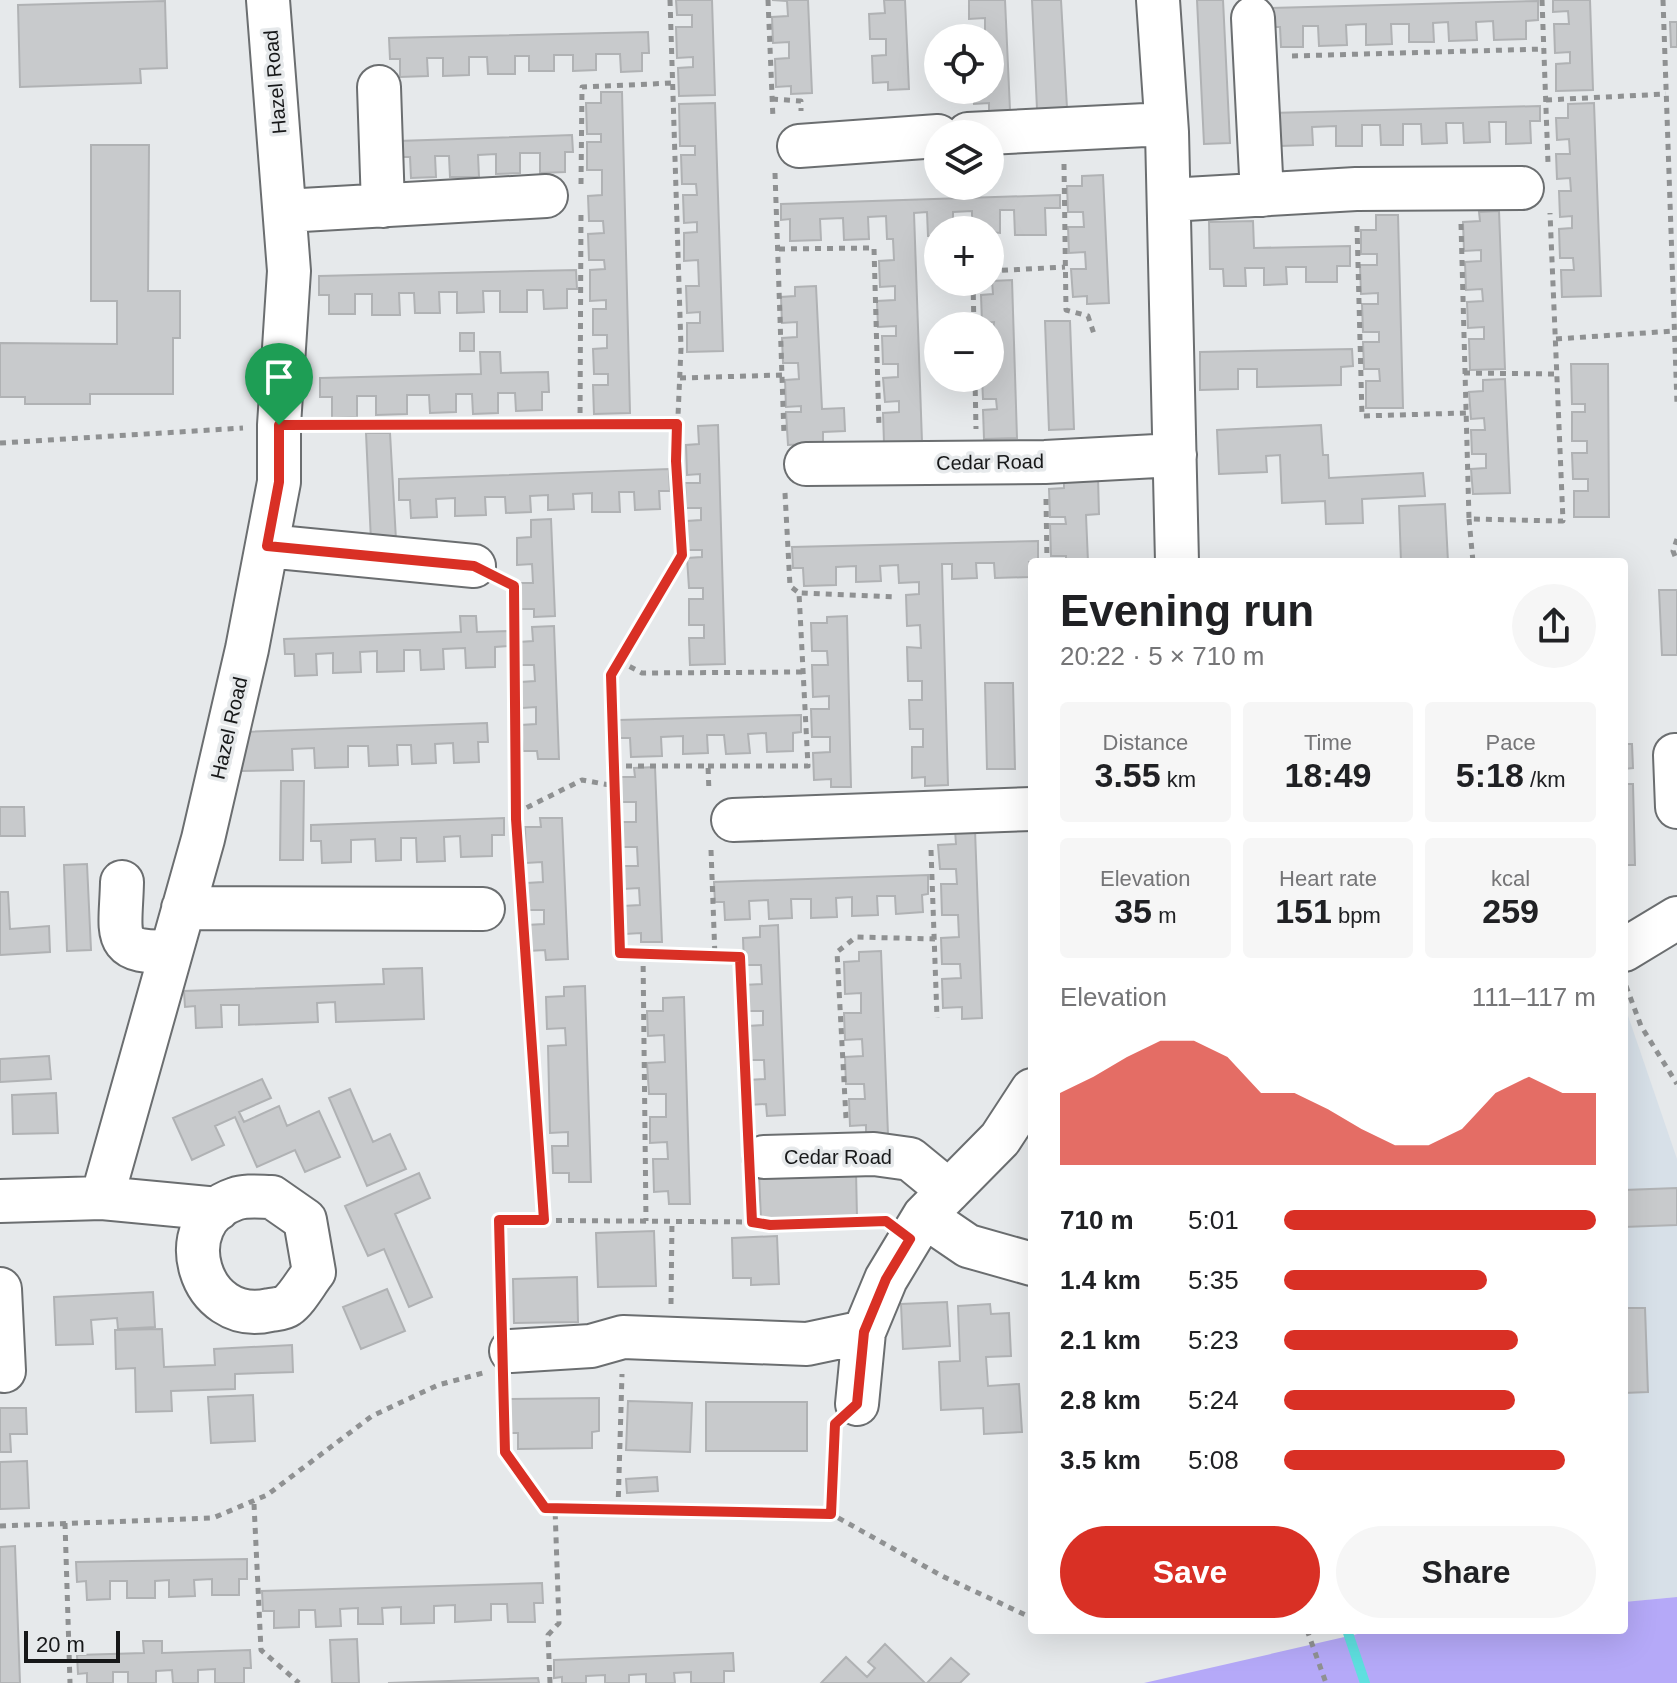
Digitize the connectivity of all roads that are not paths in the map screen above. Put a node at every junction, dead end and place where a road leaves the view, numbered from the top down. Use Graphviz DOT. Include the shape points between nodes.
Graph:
graph roads {
  1 [pos="268,0"];
  2 [pos="1158,0"];
  3 [pos="1254,37"];
  4 [pos="379,87"];
  5 [pos="1166,124"];
  6 [pos="1004,131"];
  7 [pos="924,137"];
  8 [pos="782,145"];
  9 [pos="1540,187"];
  10 [pos="1262,195"];
  11 [pos="546,196"];
  12 [pos="1169,200"];
  13 [pos="383,206"];
  14 [pos="285,211"];
  15 [pos="1175,455"];
  16 [pos="792,463"];
  17 [pos="267,546"];
  18 [pos="1177,558"];
  19 [pos="474,566"];
  20 [pos="1675,755"];
  21 [pos="1677,807"];
  22 [pos="1028,809"];
  23 [pos="733,820"];
  24 [pos="122,882"];
  25 [pos="183,908"];
  26 [pos="483,909"];
  27 [pos="1677,918"];
  28 [pos="1628,948"];
  29 [pos="171,951"];
  30 [pos="1028,1096"];
  31 [pos="754,1160"];
  32 [pos="102,1198"];
  33 [pos="0,1201"];
  34 [pos="218,1209"];
  35 [pos="928,1215"];
  36 [pos="1028,1266"];
  37 [pos="0,1289"];
  38 [pos="864,1332"];
  39 [pos="500,1353"];
  40 [pos="4,1371"];
  41 [pos="857,1404"];
  1 -- 14 [label="street, Hazel Road"];
  2 -- 5 [label="street"];
  3 -- 10 [label="street"];
  4 -- 13 [label="street"];
  5 -- 6 [label="street"];
  5 -- 12 [label="street"];
  7 -- 8 [label="street"];
  9 -- 10 [label="street"];
  10 -- 12 [label="street"];
  11 -- 13 [label="street"];
  12 -- 15 [label="street"];
  13 -- 14 [label="street"];
  14 -- 17 [label="street, Hazel Road" via="289,271 279,482"];
  15 -- 16 [label="street, Cedar Road" via="1045,462"];
  15 -- 18 [label="street"];
  17 -- 19 [label="street"];
  17 -- 25 [label="street, Hazel Road" via="231,722"];
  20 -- 21 [label="street"];
  22 -- 23 [label="street"];
  24 -- 29 [label="street" via="123,940 140,953"];
  25 -- 26 [label="street"];
  25 -- 29 [label="street, Hazel Road"];
  27 -- 28 [label="street"];
  29 -- 32 [label="street, Hazel Road"];
  30 -- 35 [label="street" via="1000,1139"];
  31 -- 35 [label="street, Cedar Road" via="848,1155 910,1159"];
  32 -- 33 [label="street"];
  32 -- 34 [label="street"];
  35 -- 36 [label="street, Cedar Road" via="968,1246"];
  35 -- 38 [label="street" via="886,1279"];
  37 -- 40 [label="street"];
  38 -- 39 [label="street" via="807,1344 623,1337 591,1346"];
  38 -- 41 [label="street"];
}
